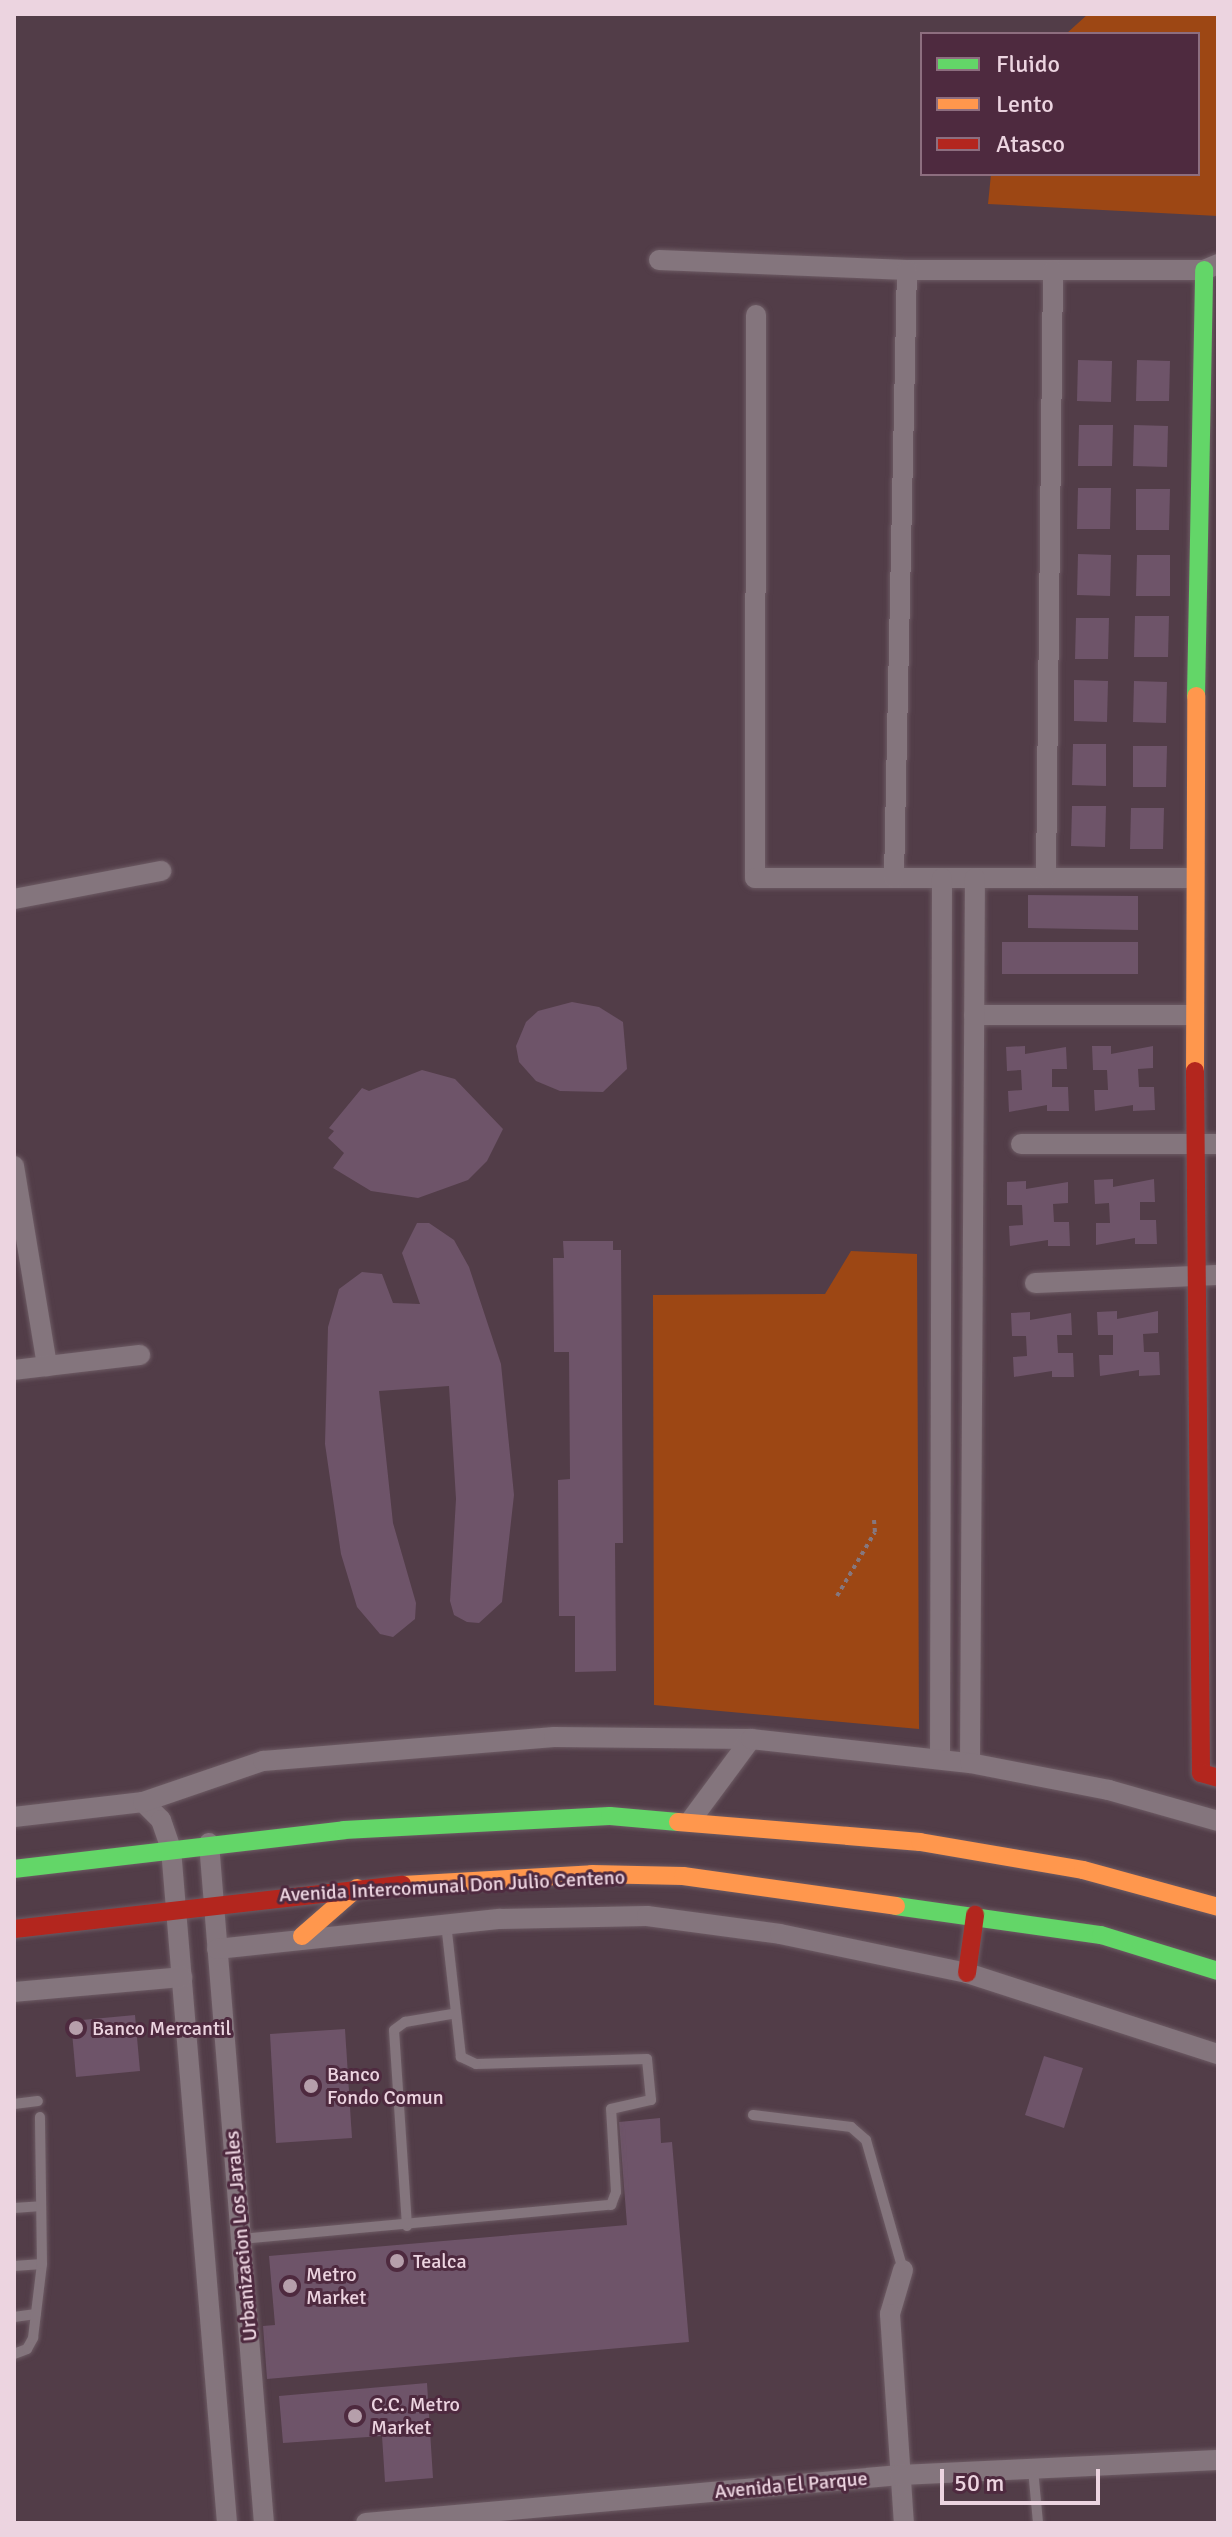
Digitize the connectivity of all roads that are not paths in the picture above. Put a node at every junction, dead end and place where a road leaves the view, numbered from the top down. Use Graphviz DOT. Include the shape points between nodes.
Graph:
graph roads {
  1 [pos="659,260"];
  2 [pos="1211,267"];
  3 [pos="907,270"];
  4 [pos="1053,270"];
  5 [pos="756,315"];
  6 [pos="161,871"];
  7 [pos="894,878"];
  8 [pos="942,878"];
  9 [pos="975,878"];
  10 [pos="1046,878"];
  11 [pos="1193,878"];
  12 [pos="14,899"];
  13 [pos="974,1015"];
  14 [pos="1194,1015"];
  15 [pos="1021,1144"];
  16 [pos="1195,1144"];
  17 [pos="1218,1144"];
  18 [pos="14,1166"];
  19 [pos="973,1272"];
  20 [pos="943,1273"];
  21 [pos="1197,1275"];
  22 [pos="1218,1275"];
  23 [pos="1035,1283"];
  24 [pos="140,1355"];
  25 [pos="47,1366"];
  26 [pos="14,1370"];
  27 [pos="1208,1407"];
  28 [pos="1208,1538"];
  29 [pos="1209,1667"];
  30 [pos="751,1739"];
  31 [pos="940,1759"];
  32 [pos="970,1763"];
  33 [pos="1218,1778"];
  34 [pos="143,1802"];
  35 [pos="14,1817"];
  36 [pos="691,1820"];
  37 [pos="1218,1821"];
  38 [pos="209,1843"];
  39 [pos="171,1849"];
  40 [pos="14,1869"];
  41 [pos="357,1888"];
  42 [pos="214,1902"];
  43 [pos="175,1907"];
  44 [pos="1218,1907"];
  45 [pos="975,1915"];
  46 [pos="446,1924"];
  47 [pos="14,1929"];
  48 [pos="302,1936"];
  49 [pos="217,1949"];
  50 [pos="1218,1971"];
  51 [pos="967,1973"];
  52 [pos="182,1977"];
  53 [pos="14,1992"];
  54 [pos="452,2014"];
  55 [pos="1218,2054"];
  56 [pos="38,2101"];
  57 [pos="14,2104"];
  58 [pos="753,2115"];
  59 [pos="40,2117"];
  60 [pos="41,2206"];
  61 [pos="14,2208"];
  62 [pos="407,2226"];
  63 [pos="241,2239"];
  64 [pos="42,2264"];
  65 [pos="14,2266"];
  66 [pos="903,2270"];
  67 [pos="36,2314"];
  68 [pos="14,2317"];
  69 [pos="14,2354"];
  70 [pos="1218,2460"];
  71 [pos="1033,2469"];
  72 [pos="900,2475"];
  73 [pos="227,2523"];
  74 [pos="264,2523"];
  75 [pos="366,2523"];
  76 [pos="904,2523"];
  77 [pos="1038,2523"];
  1 -- 3 [label="street"];
  2 -- 4 [label="street"];
  2 -- 11 [label="main road"];
  3 -- 4 [label="street"];
  3 -- 7 [label="street"];
  4 -- 10 [label="street"];
  5 -- 7 [label="street" via="755,878"];
  6 -- 12 [label="street"];
  7 -- 8 [label="street"];
  8 -- 9 [label="street"];
  8 -- 20 [label="street"];
  9 -- 10 [label="street"];
  9 -- 13 [label="street"];
  10 -- 11 [label="street"];
  11 -- 14 [label="main road"];
  13 -- 14 [label="street"];
  13 -- 19 [label="street"];
  14 -- 16 [label="main road"];
  15 -- 16 [label="street"];
  16 -- 17 [label="street"];
  16 -- 21 [label="main road"];
  18 -- 25 [label="street"];
  19 -- 20 [label="street"];
  19 -- 32 [label="street"];
  20 -- 31 [label="street"];
  21 -- 22 [label="street"];
  21 -- 23 [label="street"];
  21 -- 27 [label="main road"];
  24 -- 25 [label="street"];
  25 -- 26 [label="street"];
  27 -- 28 [label="main road"];
  28 -- 29 [label="main road"];
  29 -- 33 [label="main road" via="1201,1773"];
  30 -- 31 [label="street"];
  30 -- 34 [label="street" via="554,1737 263,1761"];
  30 -- 36 [label="street"];
  31 -- 32 [label="street"];
  32 -- 37 [label="street" via="1109,1790"];
  34 -- 35 [label="street"];
  34 -- 39 [label="street" via="161,1820"];
  36 -- 38 [label="main road" via="493,1818"];
  36 -- 44 [label="main road" via="920,1842 1083,1870"];
  38 -- 39 [label="main road"];
  38 -- 42 [label="street, Urbanizacion Los Jarales"];
  39 -- 40 [label="main road"];
  39 -- 43 [label="street, Urbanizacion Los Jarales"];
  41 -- 42 [label="main road, Avenida Intercomunal Don Julio Centeno"];
  41 -- 45 [label="main road, Avenida Intercomunal Don Julio Centeno" via="592,1874 683,1876"];
  41 -- 48 [label="main road"];
  42 -- 43 [label="main road, Avenida Intercomunal Don Julio Centeno"];
  42 -- 49 [label="street, Urbanizacion Los Jarales"];
  43 -- 47 [label="main road, Avenida Intercomunal Don Julio Centeno"];
  43 -- 52 [label="street, Urbanizacion Los Jarales"];
  45 -- 50 [label="main road, Avenida Intercomunal Don Julio Centeno" via="1101,1935"];
  45 -- 51 [label="main road"];
  46 -- 48 [label="street, Avenida Intercomunal Don Julio Centeno"];
  46 -- 51 [label="street, Avenida Intercomunal Don Julio Centeno" via="647,1916 780,1934"];
  46 -- 54 [label="lane"];
  48 -- 49 [label="street, Avenida Intercomunal Don Julio Centeno"];
  49 -- 63 [label="street, Urbanizacion Los Jarales"];
  51 -- 55 [label="street, Avenida Intercomunal Don Julio Centeno"];
  52 -- 53 [label="street"];
  52 -- 73 [label="street, Urbanizacion Los Jarales"];
  54 -- 62 [label="lane" via="405,2022 394,2030"];
  54 -- 62 [label="lane" via="461,2057 476,2064 634,2055 647,2059 654,2088 640,2106 611,2109 616,2192 611,2205"];
  56 -- 57 [label="lane"];
  58 -- 66 [label="lane" via="851,2127 866,2140"];
  59 -- 60 [label="lane"];
  60 -- 61 [label="lane"];
  60 -- 64 [label="lane"];
  62 -- 63 [label="lane"];
  63 -- 74 [label="street, Urbanizacion Los Jarales"];
  64 -- 65 [label="lane"];
  64 -- 67 [label="lane"];
  66 -- 72 [label="street" via="890,2314"];
  67 -- 68 [label="lane"];
  67 -- 69 [label="lane" via="27,2349"];
  70 -- 71 [label="street, Avenida El Parque"];
  71 -- 72 [label="street, Avenida El Parque"];
  71 -- 77 [label="lane"];
  72 -- 75 [label="street, Avenida El Parque"];
  72 -- 76 [label="street"];
}
